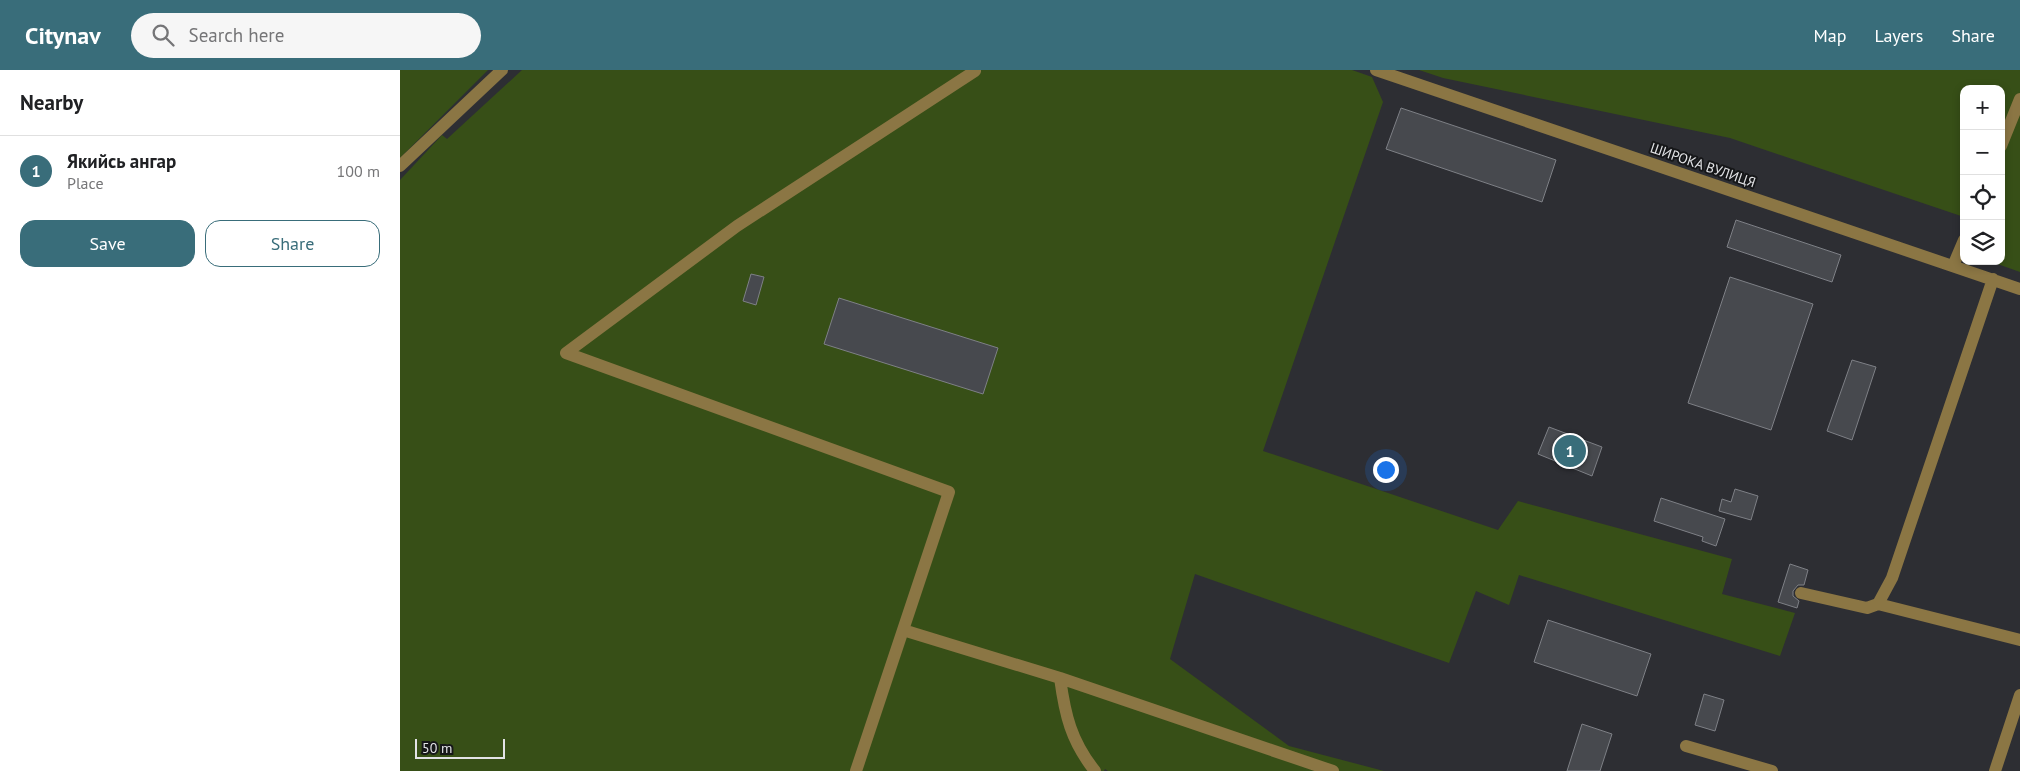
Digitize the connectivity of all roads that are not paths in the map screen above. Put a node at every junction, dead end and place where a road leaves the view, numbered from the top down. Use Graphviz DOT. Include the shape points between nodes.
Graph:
graph roads {
  1 [pos="502,70"];
  2 [pos="1376,70"];
  3 [pos="974,71"];
  4 [pos="2018,104"];
  5 [pos="2020,123"];
  6 [pos="2005,136"];
  7 [pos="400,166"];
  8 [pos="1960,250"];
  9 [pos="1954,266"];
  10 [pos="1993,279"];
  11 [pos="2020,288"];
  12 [pos="1801,593"];
  13 [pos="1878,604"];
  14 [pos="903,630"];
  15 [pos="2020,640"];
  16 [pos="1060,678"];
  17 [pos="2020,695"];
  18 [pos="1686,746"];
  19 [pos="1742,767"];
  20 [pos="856,771"];
  21 [pos="1095,771"];
  22 [pos="1333,771"];
  23 [pos="1772,771"];
  24 [pos="1995,771"];
  1 -- 7 [label="street"];
  2 -- 9 [label="street, ШИРОКА ВУЛИЦЯ"];
  3 -- 14 [label="street" via="738,226 566,353 949,492"];
  4 -- 5 [label="street"];
  4 -- 6 [label="street"];
  8 -- 9 [label="street"];
  9 -- 10 [label="street, ШИРОКА ВУЛИЦЯ"];
  10 -- 11 [label="street, ШИРОКА ВУЛИЦЯ"];
  10 -- 13 [label="street" via="1892,578"];
  12 -- 13 [label="street" via="1867,608"];
  13 -- 15 [label="street"];
  14 -- 16 [label="street"];
  14 -- 20 [label="street"];
  16 -- 21 [label="street" via="1070,730"];
  16 -- 22 [label="street"];
  17 -- 24 [label="street"];
  18 -- 19 [label="street"];
  19 -- 23 [label="street"];
}
